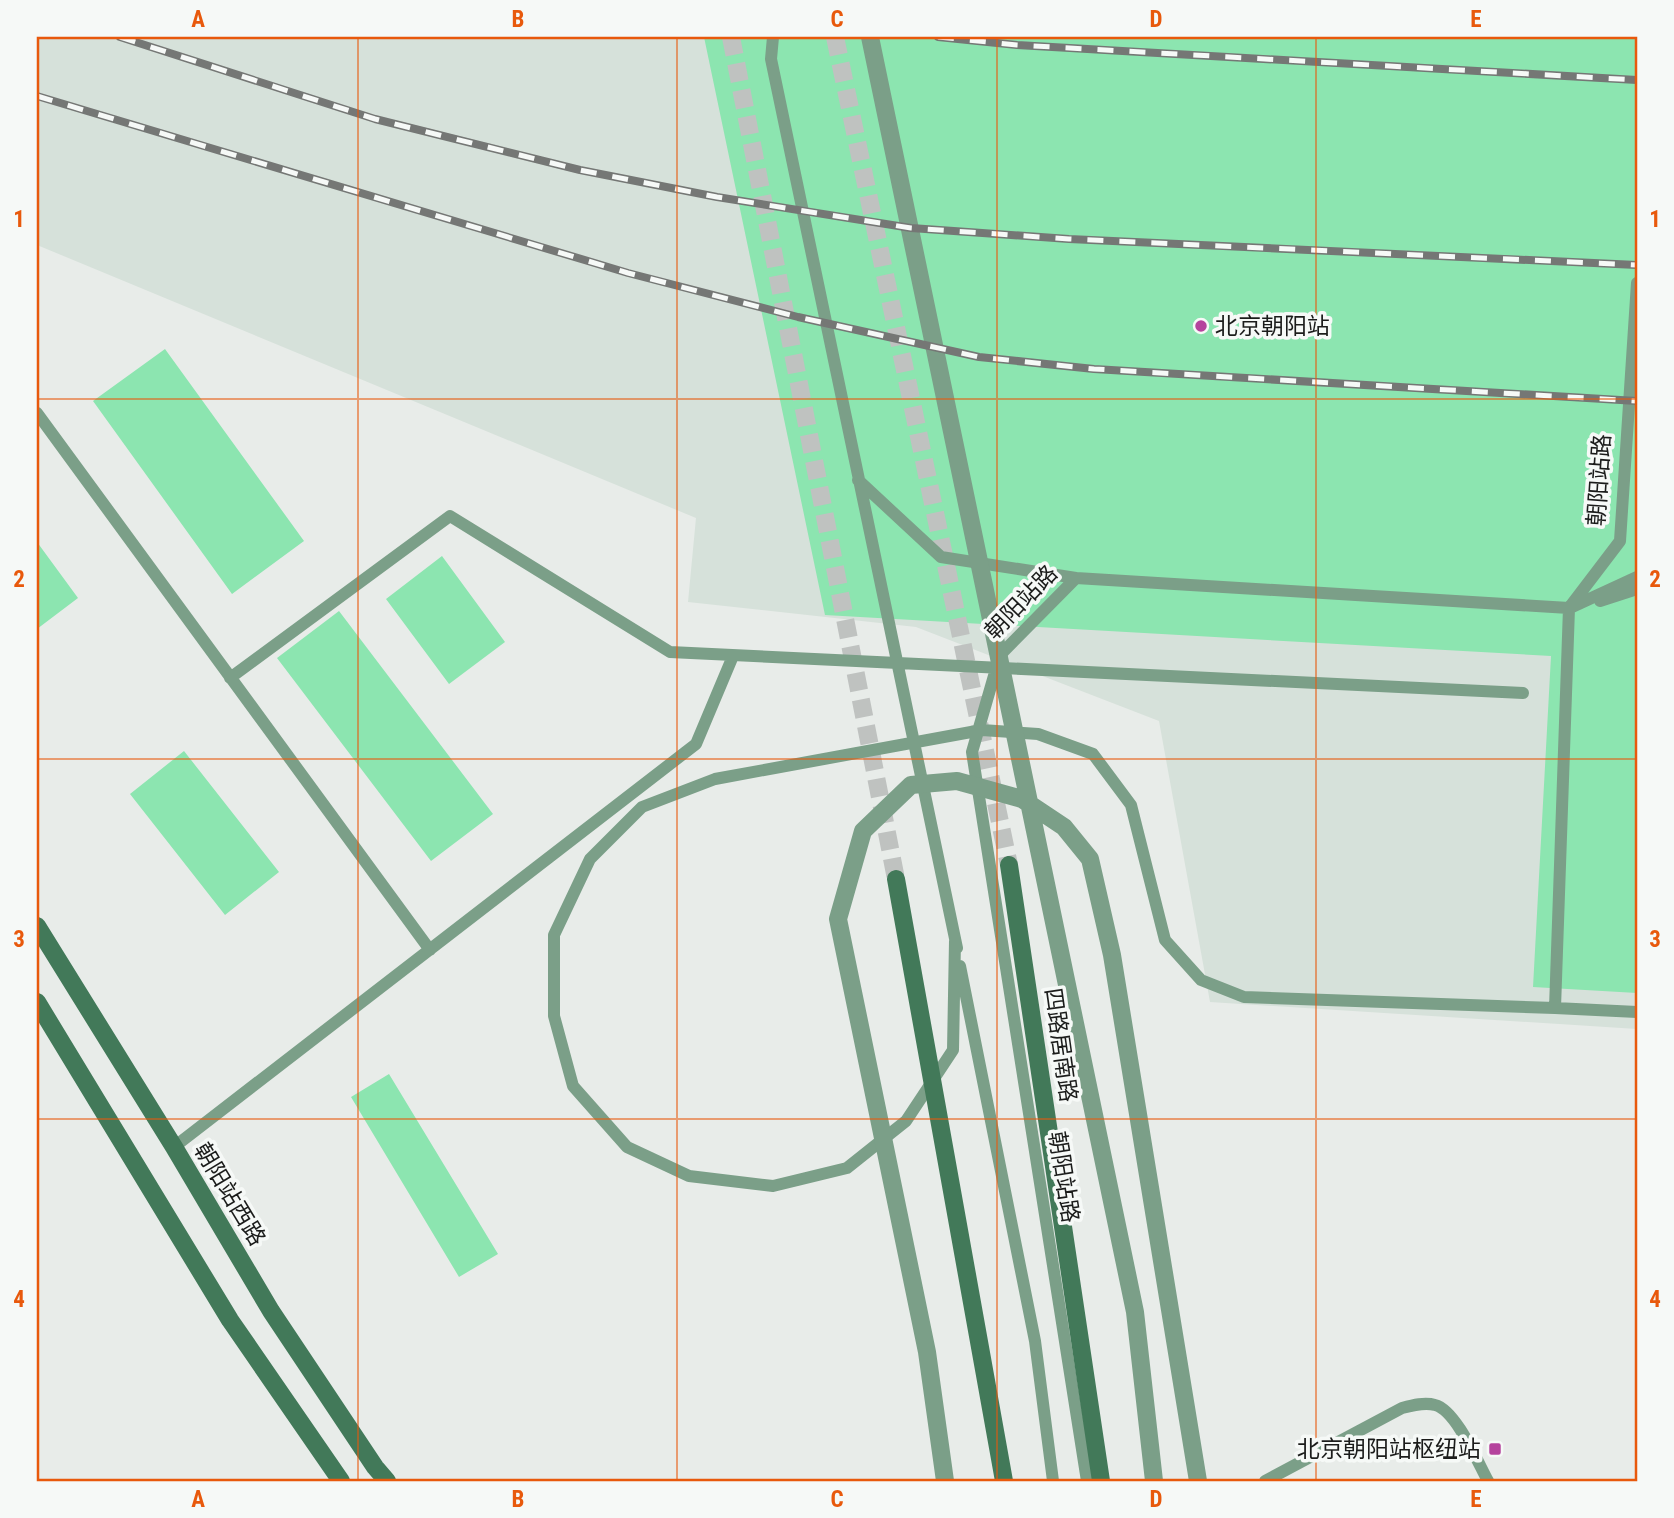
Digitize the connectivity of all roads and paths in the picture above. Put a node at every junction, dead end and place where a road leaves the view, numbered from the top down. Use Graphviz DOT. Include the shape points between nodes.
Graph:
graph roads {
  1 [pos="773,37"];
  2 [pos="870,37"];
  3 [pos="1637,283"];
  4 [pos="37,413"];
  5 [pos="858,480"];
  6 [pos="1637,577"];
  7 [pos="1076,578"];
  8 [pos="1637,589"];
  9 [pos="1569,608"];
  10 [pos="733,656"];
  11 [pos="230,678"];
  12 [pos="1523,693"];
  13 [pos="1009,865"];
  14 [pos="896,879"];
  15 [pos="37,926"];
  16 [pos="955,941"];
  17 [pos="430,950"];
  18 [pos="37,1002"];
  19 [pos="1555,1008"];
  20 [pos="1637,1012"];
  21 [pos="174,1147"];
  22 [pos="341,1481"];
  23 [pos="387,1481"];
  24 [pos="945,1481"];
  25 [pos="1004,1481"];
  26 [pos="1053,1481"];
  27 [pos="1087,1481"];
  28 [pos="1101,1481"];
  29 [pos="1154,1481"];
  30 [pos="1198,1481"];
  31 [pos="1265,1481"];
  32 [pos="1488,1481"];
  1 -- 5 [label="lane" via="771,59"];
  2 -- 29 [label="street" via="1135,1312"];
  3 -- 9 [label="lane, 朝阳站路" via="1620,541"];
  4 -- 11 [label="lane"];
  5 -- 7 [label="lane" via="941,557"];
  5 -- 16 [label="lane"];
  6 -- 9 [label="lane"];
  7 -- 9 [label="lane, 朝阳站路"];
  7 -- 27 [label="lane, 朝阳站路" via="1000,655 972,752"];
  8 -- 9 [label="lane"];
  9 -- 19 [label="lane"];
  10 -- 11 [label="lane" via="670,652 450,516"];
  10 -- 12 [label="lane"];
  10 -- 17 [label="lane" via="696,744"];
  11 -- 17 [label="lane"];
  13 -- 28 [label="main road, 四路居南路"];
  14 -- 25 [label="main road"];
  15 -- 21 [label="main road, 朝阳站西路"];
  16 -- 19 [label="lane" via="953,1051 906,1121 847,1168 773,1186 689,1176 627,1147 573,1086 554,1016 554,934 590,859 642,807 715,779 982,730 1038,734 1093,754 1131,805 1165,940 1200,980 1244,997"];
  16 -- 26 [label="lane" via="1035,1341"];
  17 -- 21 [label="lane"];
  18 -- 22 [label="main road" via="230,1320"];
  19 -- 20 [label="lane"];
  21 -- 23 [label="main road, 朝阳站西路" via="271,1311"];
  24 -- 30 [label="street" via="927,1352 838,919 863,831 911,785 957,781 1022,799 1064,827 1090,859 1112,955"];
  31 -- 32 [label="lane" via="1402,1408 1418,1404 1437,1405 1451,1416"];
}
